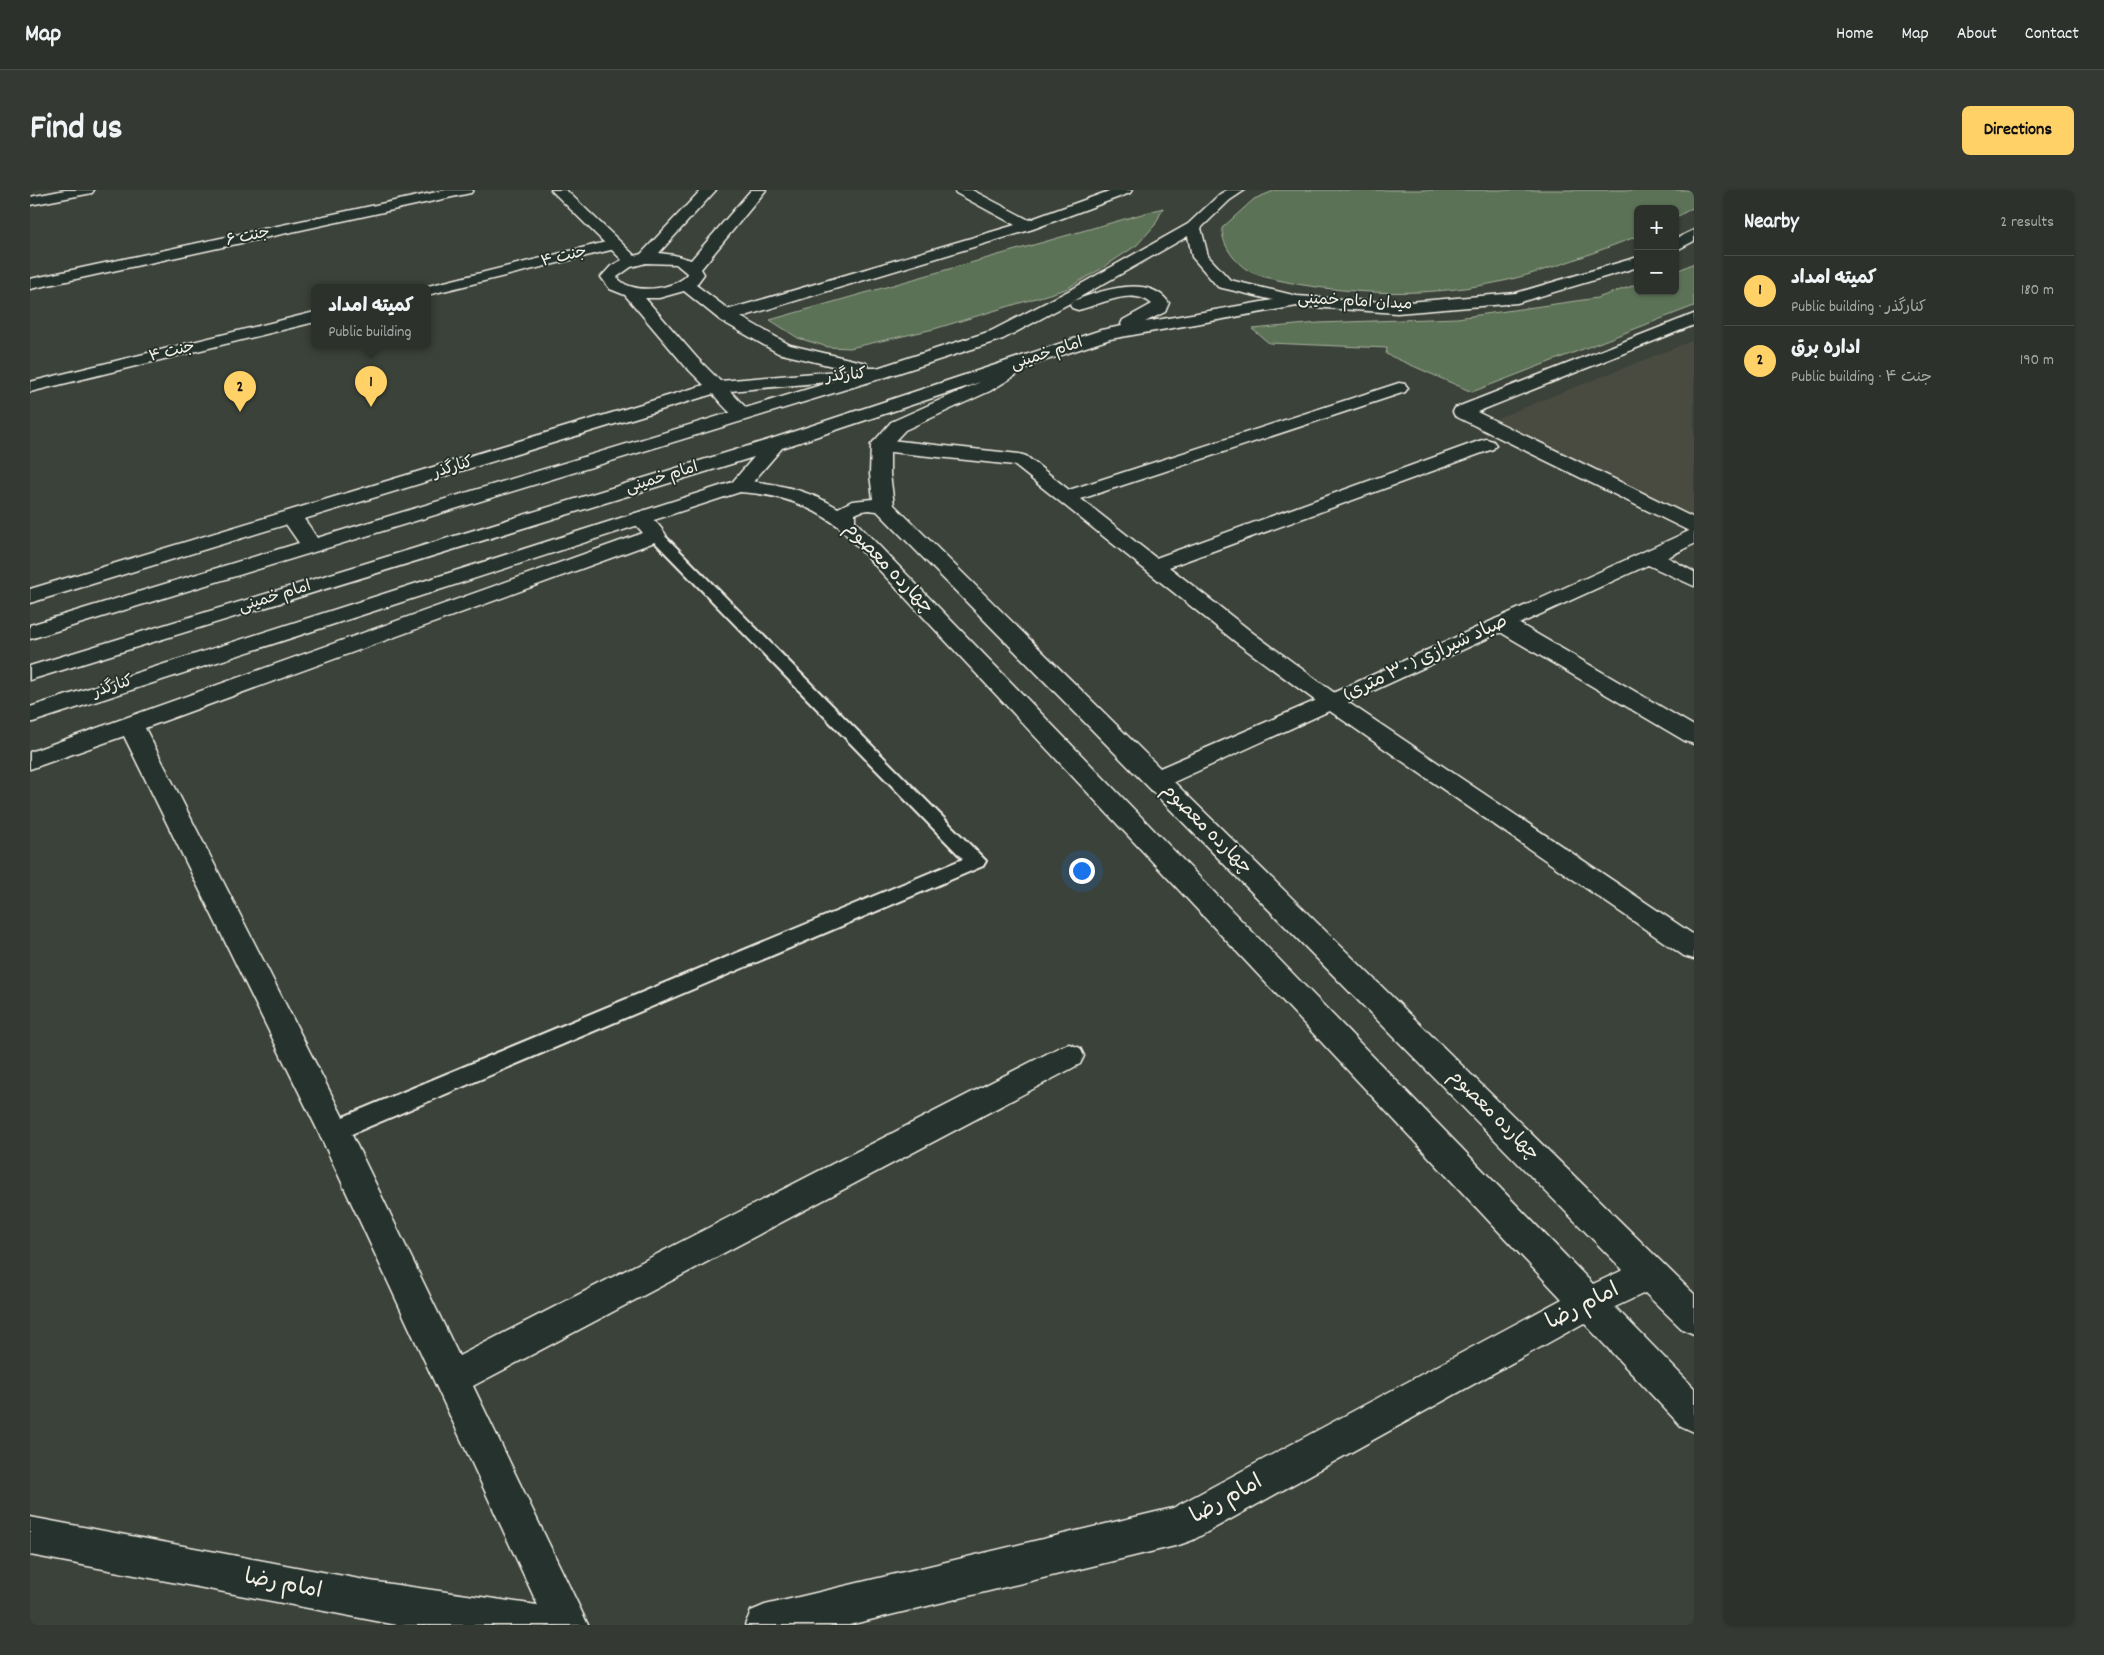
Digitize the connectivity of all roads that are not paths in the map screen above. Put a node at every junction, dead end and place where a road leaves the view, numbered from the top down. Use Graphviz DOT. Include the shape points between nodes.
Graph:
graph roads {
  1 [pos="87,190"];
  2 [pos="466,190"];
  3 [pos="558,190"];
  4 [pos="709,190"];
  5 [pos="759,190"];
  6 [pos="961,190"];
  7 [pos="1126,190"];
  8 [pos="1238,190"];
  9 [pos="30,201"];
  10 [pos="1028,226"];
  11 [pos="1193,226"];
  12 [pos="1694,235"];
  13 [pos="1679,244"];
  14 [pos="614,245"];
  15 [pos="639,259"];
  16 [pos="1634,263"];
  17 [pos="693,268"];
  18 [pos="30,284"];
  19 [pos="686,285"];
  20 [pos="431,289"];
  21 [pos="632,292"];
  22 [pos="1297,301"];
  23 [pos="726,316"];
  24 [pos="311,319"];
  25 [pos="1694,319"];
  26 [pos="1107,334"];
  27 [pos="997,335"];
  28 [pos="1028,360"];
  29 [pos="883,372"];
  30 [pos="30,387"];
  31 [pos="717,387"];
  32 [pos="1398,388"];
  33 [pos="743,414"];
  34 [pos="775,444"];
  35 [pos="881,445"];
  36 [pos="1486,445"];
  37 [pos="739,486"];
  38 [pos="1066,497"];
  39 [pos="884,507"];
  40 [pos="291,518"];
  41 [pos="640,518"];
  42 [pos="845,522"];
  43 [pos="1694,526"];
  44 [pos="656,535"];
  45 [pos="1694,536"];
  46 [pos="312,546"];
  47 [pos="1648,557"];
  48 [pos="1153,566"];
  49 [pos="1694,580"];
  50 [pos="30,596"];
  51 [pos="1504,624"];
  52 [pos="30,632"];
  53 [pos="84,656"];
  54 [pos="30,673"];
  55 [pos="30,692"];
  56 [pos="1332,702"];
  57 [pos="30,714"];
  58 [pos="131,725"];
  59 [pos="1694,736"];
  60 [pos="30,761"];
  61 [pos="1156,780"];
  62 [pos="1694,949"];
  63 [pos="1069,1056"];
  64 [pos="334,1132"];
  65 [pos="1650,1274"];
  66 [pos="1587,1303"];
  67 [pos="1694,1318"];
  68 [pos="451,1379"];
  69 [pos="1694,1414"];
  70 [pos="30,1536"];
  71 [pos="537,1625"];
  72 [pos="568,1625"];
  73 [pos="765,1625"];
  1 -- 9 [label="main road"];
  2 -- 18 [label="main road, جنت ۶"];
  3 -- 14 [label="main road"];
  4 -- 15 [label="main road"];
  5 -- 17 [label="main road"];
  6 -- 10 [label="main road"];
  7 -- 10 [label="main road"];
  8 -- 11 [label="main road" via="1225,197"];
  10 -- 23 [label="main road"];
  11 -- 22 [label="main road, میدان امام خمینی" via="1200,257 1224,284"];
  11 -- 27 [label="main road, امام خمینی"];
  12 -- 13 [label="main road"];
  14 -- 15 [label="main road"];
  14 -- 20 [label="main road, جنت ۴"];
  15 -- 17 [label="main road" via="666,258"];
  15 -- 21 [label="main road" via="616,268 609,277 615,286"];
  16 -- 22 [label="main road, میدان امام خمینی" via="1517,298 1397,308"];
  17 -- 19 [label="main road" via="696,274"];
  19 -- 21 [label="main road" via="660,292"];
  19 -- 23 [label="main road"];
  21 -- 31 [label="main road" via="691,362"];
  22 -- 26 [label="main road, امام خمینی"];
  23 -- 29 [label="main road" via="784,349"];
  24 -- 30 [label="main road, جنت ۴"];
  25 -- 43 [label="main road" via="1462,412"];
  26 -- 27 [label="main road" via="1159,308 1161,303 1138,292 1114,294"];
  26 -- 28 [label="main road, امام خمینی"];
  27 -- 29 [label="main road, امام خمینی"];
  28 -- 34 [label="main road, امام خمینی"];
  28 -- 35 [label="main road" via="984,387 898,426"];
  29 -- 31 [label="main road, کنارگذر"];
  29 -- 33 [label="main road, امام خمینی"];
  31 -- 33 [label="main road"];
  31 -- 40 [label="main road, کنارگذر"];
  32 -- 38 [label="main road"];
  33 -- 46 [label="main road, امام خمینی"];
  34 -- 37 [label="main road"];
  34 -- 53 [label="main road, امام خمینی"];
  35 -- 38 [label="main road" via="1019,460"];
  35 -- 39 [label="main road"];
  36 -- 48 [label="main road"];
  37 -- 41 [label="main road, کنارگذر"];
  37 -- 42 [label="main road, چهارده معصوم" via="770,488 800,496 825,507"];
  38 -- 48 [label="main road"];
  39 -- 42 [label="main road" via="862,503 853,506 845,512"];
  39 -- 61 [label="main road, چهارده معصوم"];
  40 -- 46 [label="main road"];
  40 -- 50 [label="main road, کنارگذر"];
  41 -- 44 [label="main road"];
  41 -- 57 [label="main road, کنارگذر"];
  42 -- 66 [label="main road, چهارده معصوم"];
  44 -- 58 [label="main road"];
  44 -- 64 [label="lane" via="976,861"];
  45 -- 47 [label="main road, صیاد شیرازی ( ۳۰ متری)"];
  46 -- 52 [label="main road, امام خمینی"];
  47 -- 49 [label="main road"];
  47 -- 51 [label="main road, صیاد شیرازی ( ۳۰ متری)"];
  48 -- 56 [label="main road"];
  51 -- 56 [label="main road, صیاد شیرازی ( ۳۰ متری)"];
  51 -- 59 [label="main road"];
  53 -- 54 [label="main road, امام خمینی"];
  53 -- 55 [label="main road"];
  56 -- 61 [label="main road, صیاد شیرازی ( ۳۰ متری)"];
  56 -- 62 [label="main road"];
  58 -- 60 [label="main road"];
  58 -- 64 [label="main road"];
  61 -- 65 [label="main road, چهارده معصوم"];
  63 -- 68 [label="main road"];
  64 -- 68 [label="main road"];
  65 -- 66 [label="main road, امام رضا"];
  65 -- 67 [label="main road, چهارده معصوم"];
  66 -- 69 [label="main road, چهارده معصوم"];
  66 -- 73 [label="main road, امام رضا" via="1179,1526"];
  68 -- 72 [label="main road"];
  70 -- 71 [label="main road, امام رضا" via="370,1602"];
}
